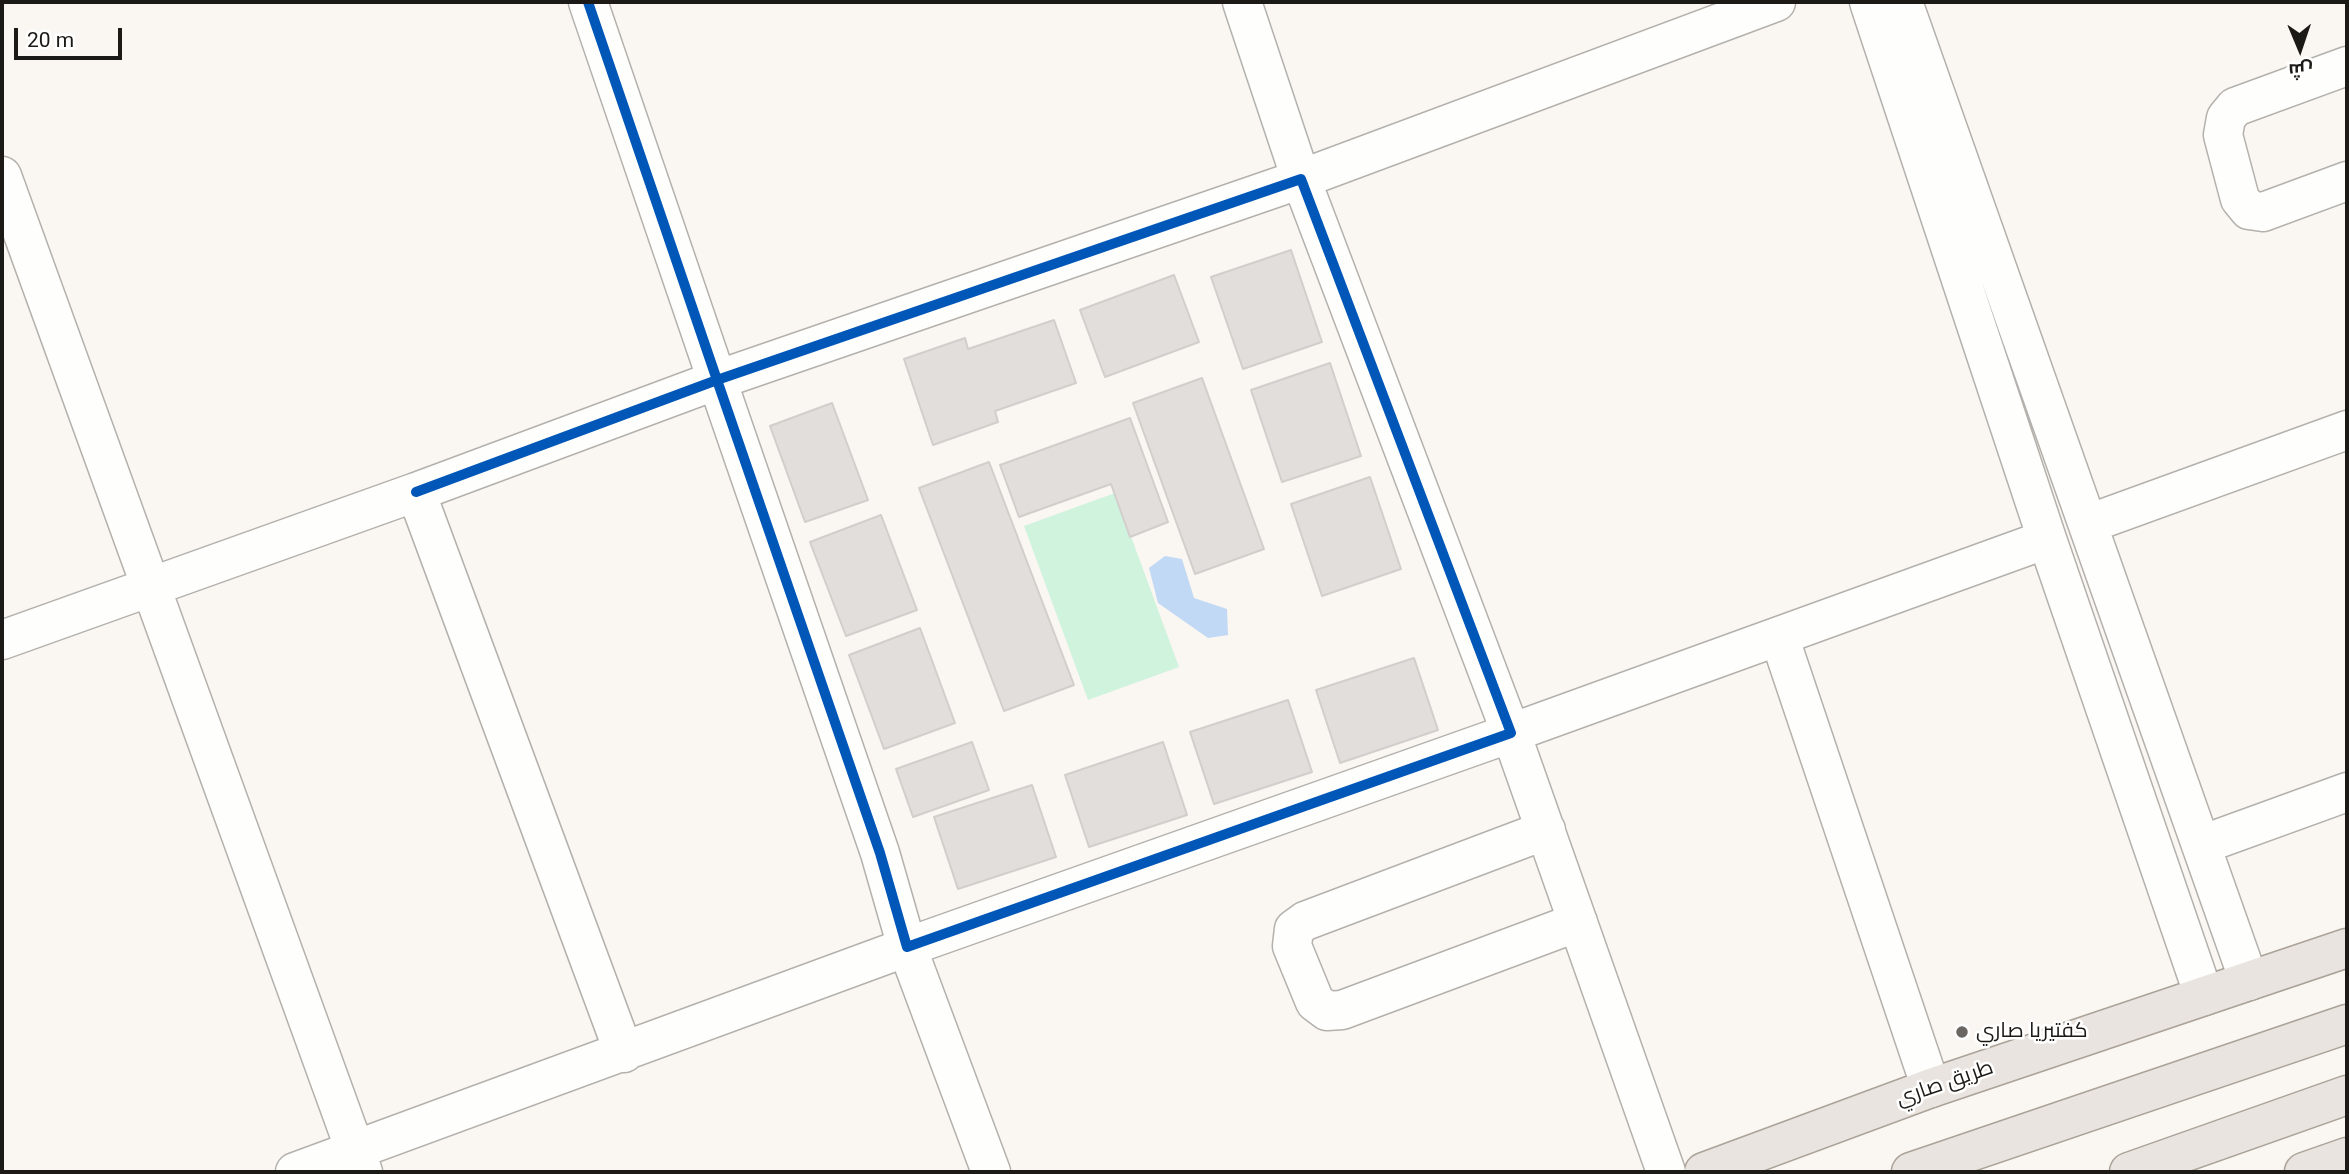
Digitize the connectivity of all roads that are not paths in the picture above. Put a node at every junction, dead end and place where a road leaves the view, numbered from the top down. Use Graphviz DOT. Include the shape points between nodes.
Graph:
graph roads {
  1 [pos="589,2"];
  2 [pos="1242,2"];
  3 [pos="1776,2"];
  4 [pos="1869,2"];
  5 [pos="1903,2"];
  6 [pos="2347,65"];
  7 [pos="2,176"];
  8 [pos="1301,179"];
  9 [pos="2347,181"];
  10 [pos="717,380"];
  11 [pos="2347,430"];
  12 [pos="416,492"];
  13 [pos="2088,524"];
  14 [pos="2047,539"];
  15 [pos="149,587"];
  16 [pos="1779,636"];
  17 [pos="2,640"];
  18 [pos="1511,733"];
  19 [pos="2347,792"];
  20 [pos="1546,830"];
  21 [pos="2201,845"];
  22 [pos="1578,922"];
  23 [pos="907,947"];
  24 [pos="2347,948"];
  25 [pos="2249,981"];
  26 [pos="2204,996"];
  27 [pos="2347,1015"];
  28 [pos="2347,1024"];
  29 [pos="624,1053"];
  30 [pos="2209,1071"];
  31 [pos="1931,1088"];
  32 [pos="2347,1094"];
  33 [pos="2347,1100"];
  34 [pos="2255,1129"];
  35 [pos="2347,1157"];
  36 [pos="360,1161"];
  37 [pos="295,1172"];
  38 [pos="991,1172"];
  39 [pos="1666,1172"];
  40 [pos="1704,1172"];
  41 [pos="1911,1172"];
  42 [pos="2129,1172"];
  43 [pos="2306,1172"];
  1 -- 10 [label="street"];
  2 -- 8 [label="street"];
  3 -- 8 [label="street"];
  4 -- 14 [label="street"];
  5 -- 13 [label="street"];
  6 -- 9 [label="street" via="2235,107 2226,118 2223,135 2240,199 2249,210 2263,212"];
  7 -- 15 [label="street"];
  8 -- 10 [label="street"];
  8 -- 18 [label="street"];
  10 -- 12 [label="street"];
  10 -- 23 [label="street" via="880,853"];
  11 -- 13 [label="street"];
  12 -- 15 [label="street"];
  12 -- 29 [label="street"];
  13 -- 21 [label="street"];
  14 -- 16 [label="street"];
  14 -- 26 [label="street"];
  15 -- 17 [label="street"];
  15 -- 36 [label="street"];
  16 -- 18 [label="street"];
  16 -- 31 [label="street"];
  18 -- 20 [label="street"];
  18 -- 23 [label="street"];
  19 -- 21 [label="street"];
  20 -- 22 [label="street"];
  20 -- 22 [label="street" via="1305,921 1294,929 1292,946 1315,1002 1327,1011 1355,1005"];
  21 -- 25 [label="street"];
  22 -- 39 [label="street"];
  23 -- 29 [label="street"];
  23 -- 38 [label="street"];
  24 -- 25 [label="main road, طريق صاري"];
  25 -- 26 [label="main road, طريق صاري"];
  26 -- 31 [label="main road, طريق صاري"];
  27 -- 30 [label="main road"];
  28 -- 30 [label="main road"];
  29 -- 36 [label="street"];
  30 -- 41 [label="main road"];
  31 -- 40 [label="main road, طريق صاري"];
  32 -- 34 [label="main road"];
  33 -- 34 [label="main road"];
  34 -- 42 [label="main road"];
  35 -- 43 [label="main road"];
  36 -- 37 [label="street"];
}
